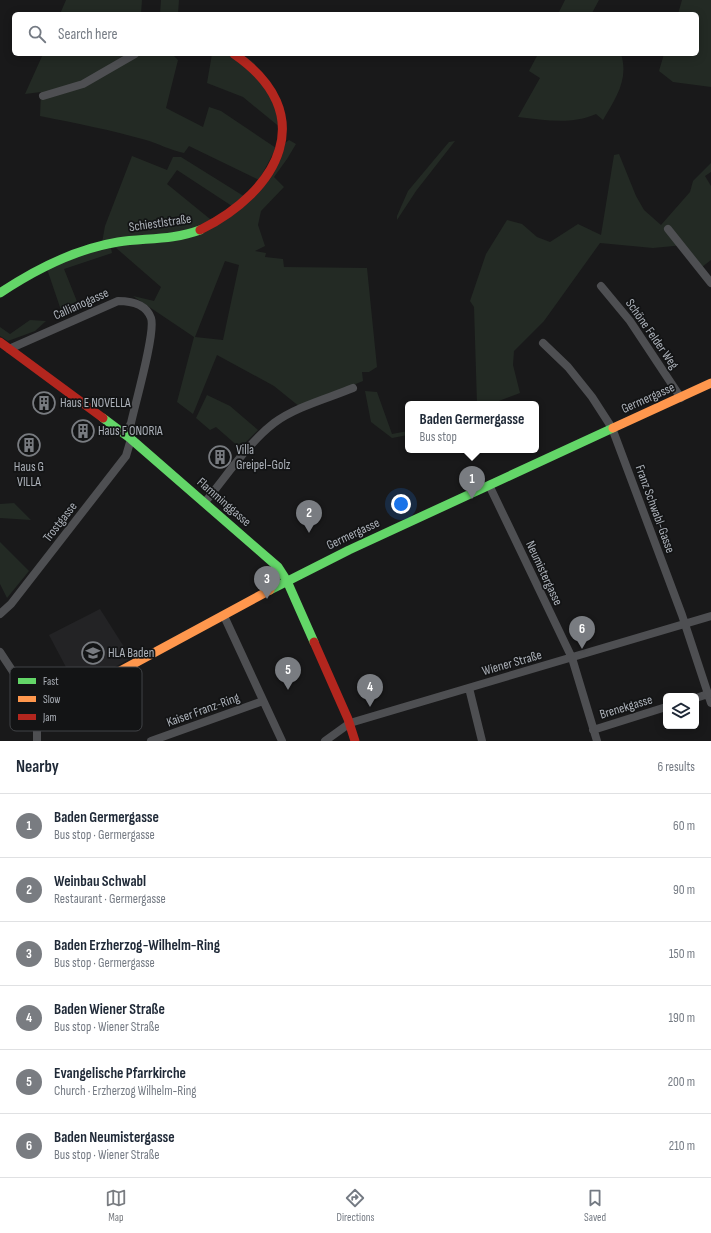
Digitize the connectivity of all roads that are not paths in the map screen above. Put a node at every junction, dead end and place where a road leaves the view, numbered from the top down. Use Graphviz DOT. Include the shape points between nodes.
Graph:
graph roads {
  1 [pos="132,56"];
  2 [pos="237,56"];
  3 [pos="43,96"];
  4 [pos="668,229"];
  5 [pos="711,283"];
  6 [pos="600,286"];
  7 [pos="0,293"];
  8 [pos="152,326"];
  9 [pos="0,342"];
  10 [pos="543,343"];
  11 [pos="9,349"];
  12 [pos="711,383"];
  13 [pos="353,388"];
  14 [pos="681,398"];
  15 [pos="612,428"];
  16 [pos="128,437"];
  17 [pos="489,485"];
  18 [pos="205,502"];
  19 [pos="287,581"];
  20 [pos="0,614"];
  21 [pos="224,616"];
  22 [pos="711,616"];
  23 [pos="685,623"];
  24 [pos="0,652"];
  25 [pos="572,658"];
  26 [pos="10,667"];
  27 [pos="129,667"];
  28 [pos="469,688"];
  29 [pos="708,694"];
  30 [pos="699,697"];
  31 [pos="263,701"];
  32 [pos="711,703"];
  33 [pos="663,708"];
  34 [pos="350,723"];
  35 [pos="594,730"];
  36 [pos="151,741"];
  37 [pos="282,741"];
  38 [pos="325,741"];
  39 [pos="355,741"];
  40 [pos="482,741"];
  41 [pos="597,741"];
  1 -- 3 [label="street" via="83,84"];
  2 -- 7 [label="street, Schiestlstraße" via="251,66 269,86 277,100 283,125 278,154 268,175 253,193 239,207 200,230 178,236 101,246 48,264"];
  4 -- 5 [label="street"];
  6 -- 14 [label="street, Schöne Felder Weg" via="630,321"];
  8 -- 11 [label="street, Callianogasse" via="146,310 133,301 118,301"];
  8 -- 16 [label="street, Trostgasse"];
  9 -- 11 [label="street, Flamminggasse"];
  10 -- 15 [label="street, Franz Schwabl-Gasse" via="568,367 592,396"];
  11 -- 16 [label="street, Flamminggasse"];
  12 -- 14 [label="street, Germergasse"];
  13 -- 18 [label="street" via="276,422 262,434"];
  14 -- 15 [label="street, Germergasse"];
  15 -- 17 [label="street, Germergasse"];
  15 -- 23 [label="street, Franz Schwabl-Gasse"];
  16 -- 18 [label="street, Flamminggasse"];
  16 -- 20 [label="street, Trostgasse" via="126,456 11,604"];
  17 -- 19 [label="street, Germergasse"];
  17 -- 25 [label="street, Neumistergasse"];
  18 -- 19 [label="street, Flamminggasse" via="278,567"];
  19 -- 21 [label="street, Germergasse"];
  19 -- 34 [label="street, Flamminggasse"];
  21 -- 27 [label="street, Germergasse"];
  21 -- 31 [label="street"];
  22 -- 23 [label="street, Wiener Straße"];
  23 -- 25 [label="street, Wiener Straße"];
  23 -- 29 [label="street, Franz Schwabl-Gasse"];
  24 -- 26 [label="street"];
  25 -- 28 [label="street, Wiener Straße"];
  25 -- 35 [label="street, Neumistergasse"];
  28 -- 34 [label="street, Wiener Straße"];
  28 -- 40 [label="street"];
  29 -- 30 [label="street"];
  29 -- 32 [label="street, Franz Schwabl-Gasse"];
  31 -- 36 [label="street, Kaiser Franz-Ring"];
  31 -- 37 [label="street"];
  33 -- 35 [label="street, Brenekgasse"];
  34 -- 38 [label="street, Wiener Straße"];
  34 -- 39 [label="street, Flamminggasse"];
  35 -- 41 [label="street, Neumistergasse"];
}
